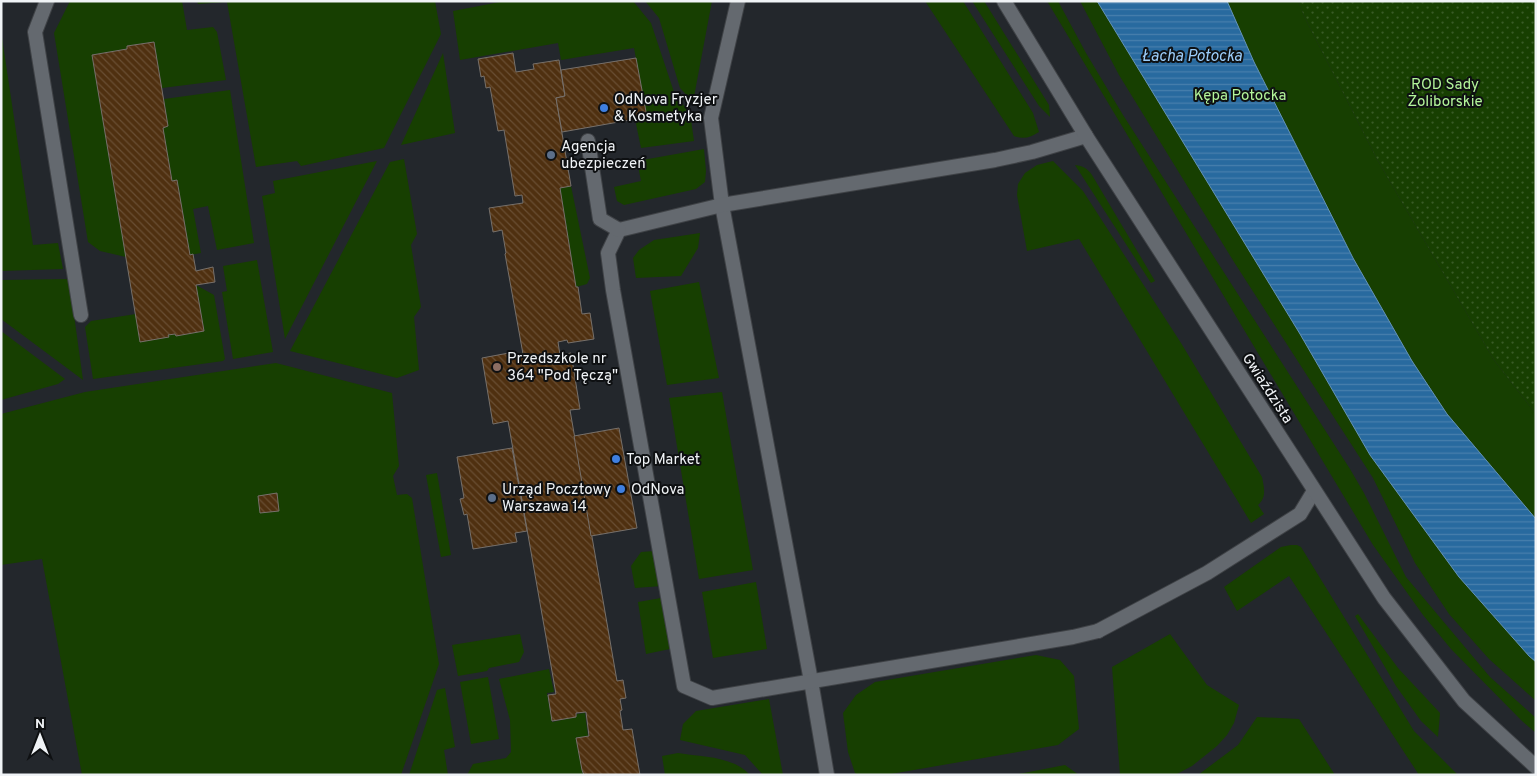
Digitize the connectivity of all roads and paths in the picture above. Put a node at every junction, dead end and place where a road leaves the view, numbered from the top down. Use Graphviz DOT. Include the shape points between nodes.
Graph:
graph roads {
  1 [pos="47,1"];
  2 [pos="738,1"];
  3 [pos="1004,1"];
  4 [pos="1086,136"];
  5 [pos="588,141"];
  6 [pos="722,205"];
  7 [pos="619,230"];
  8 [pos="81,315"];
  9 [pos="1314,491"];
  10 [pos="811,681"];
  11 [pos="1536,767"];
  12 [pos="827,775"];
  1 -- 8 [label="street" via="35,32"];
  2 -- 6 [label="street" via="711,118"];
  3 -- 4 [label="street, Gwiaździsta"];
  4 -- 6 [label="street" via="995,160"];
  4 -- 9 [label="street, Gwiaździsta"];
  5 -- 7 [label="street" via="600,219"];
  6 -- 7 [label="street"];
  6 -- 10 [label="street"];
  7 -- 10 [label="street" via="608,253 613,290 684,686 712,698"];
  9 -- 10 [label="street" via="1300,514 1200,577 1098,631"];
  9 -- 11 [label="street, Gwiaździsta" via="1384,598 1464,701"];
  10 -- 12 [label="street"];
}
